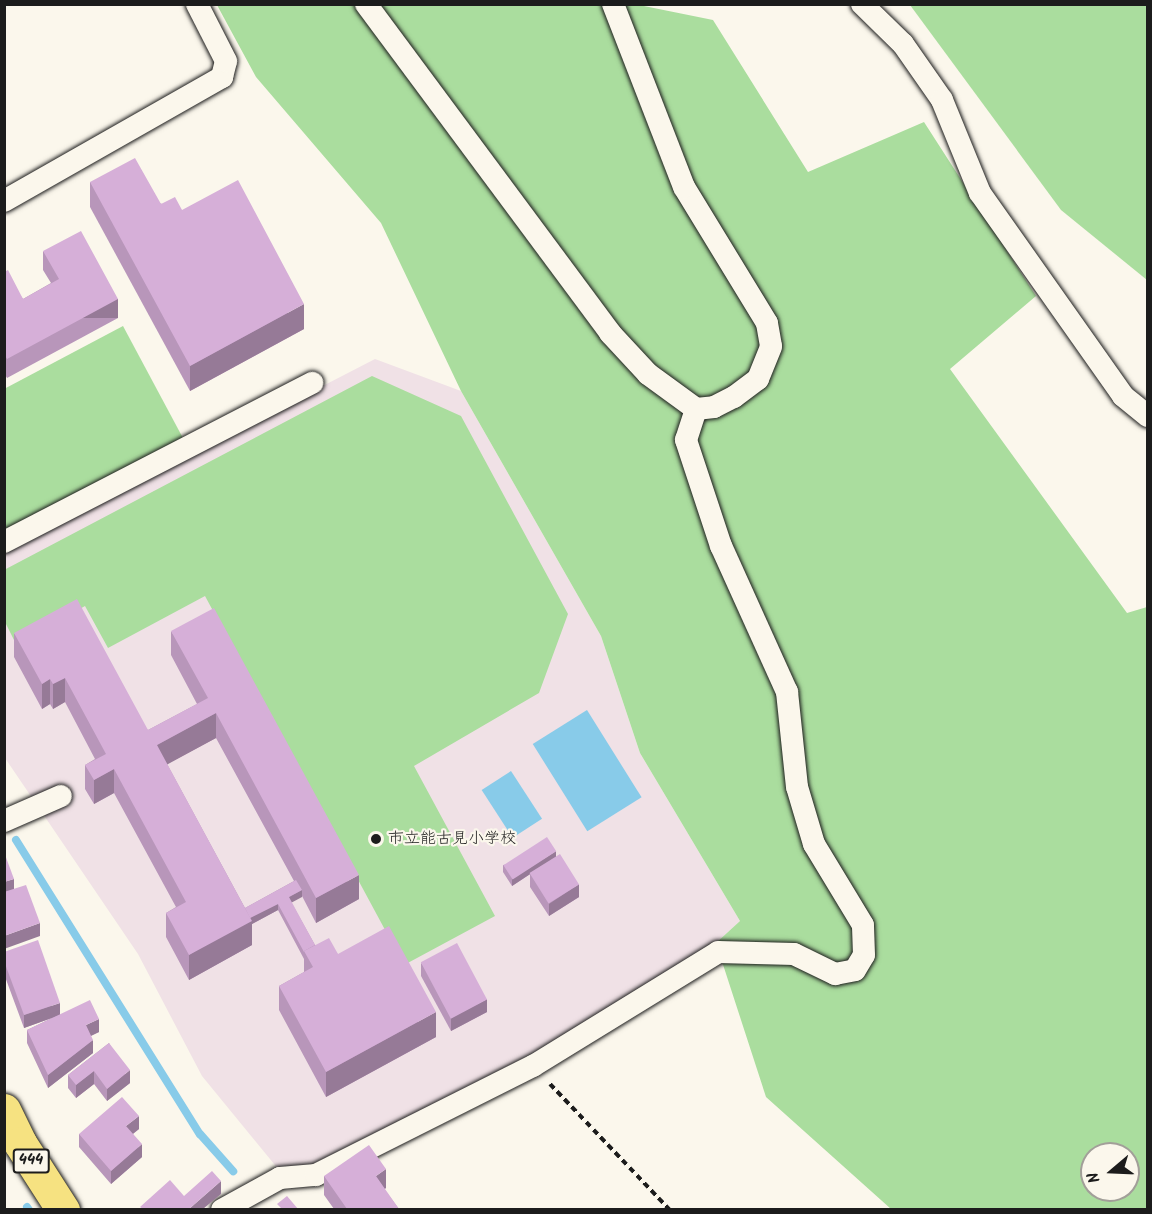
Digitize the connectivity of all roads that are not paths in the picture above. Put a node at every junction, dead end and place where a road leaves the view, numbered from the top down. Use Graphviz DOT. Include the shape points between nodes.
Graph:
graph roads {
  1 [pos="197,4"];
  2 [pos="366,4"];
  3 [pos="613,4"];
  4 [pos="862,4"];
  5 [pos="4,201"];
  6 [pos="312,383"];
  7 [pos="696,409"];
  8 [pos="1148,416"];
  9 [pos="4,542"];
  10 [pos="61,796"];
  11 [pos="4,821"];
  12 [pos="4,1110"];
  13 [pos="63,1209"];
  14 [pos="222,1209"];
  1 -- 5 [label="street" via="226,61 222,77"];
  2 -- 7 [label="street" via="610,333 648,374"];
  3 -- 7 [label="street" via="684,187 747,286 766,323 771,346 758,379 734,397"];
  4 -- 8 [label="street" via="903,44 936,90 980,193 1123,396"];
  6 -- 9 [label="street"];
  7 -- 14 [label="street" via="686,440 721,546 787,692 797,787 814,844 863,925 864,955 855,970 835,974 794,954 718,952 533,1066 316,1174 280,1178"];
  10 -- 11 [label="street"];
  12 -- 13 [label="highway, 444" via="20,1143"];
}
